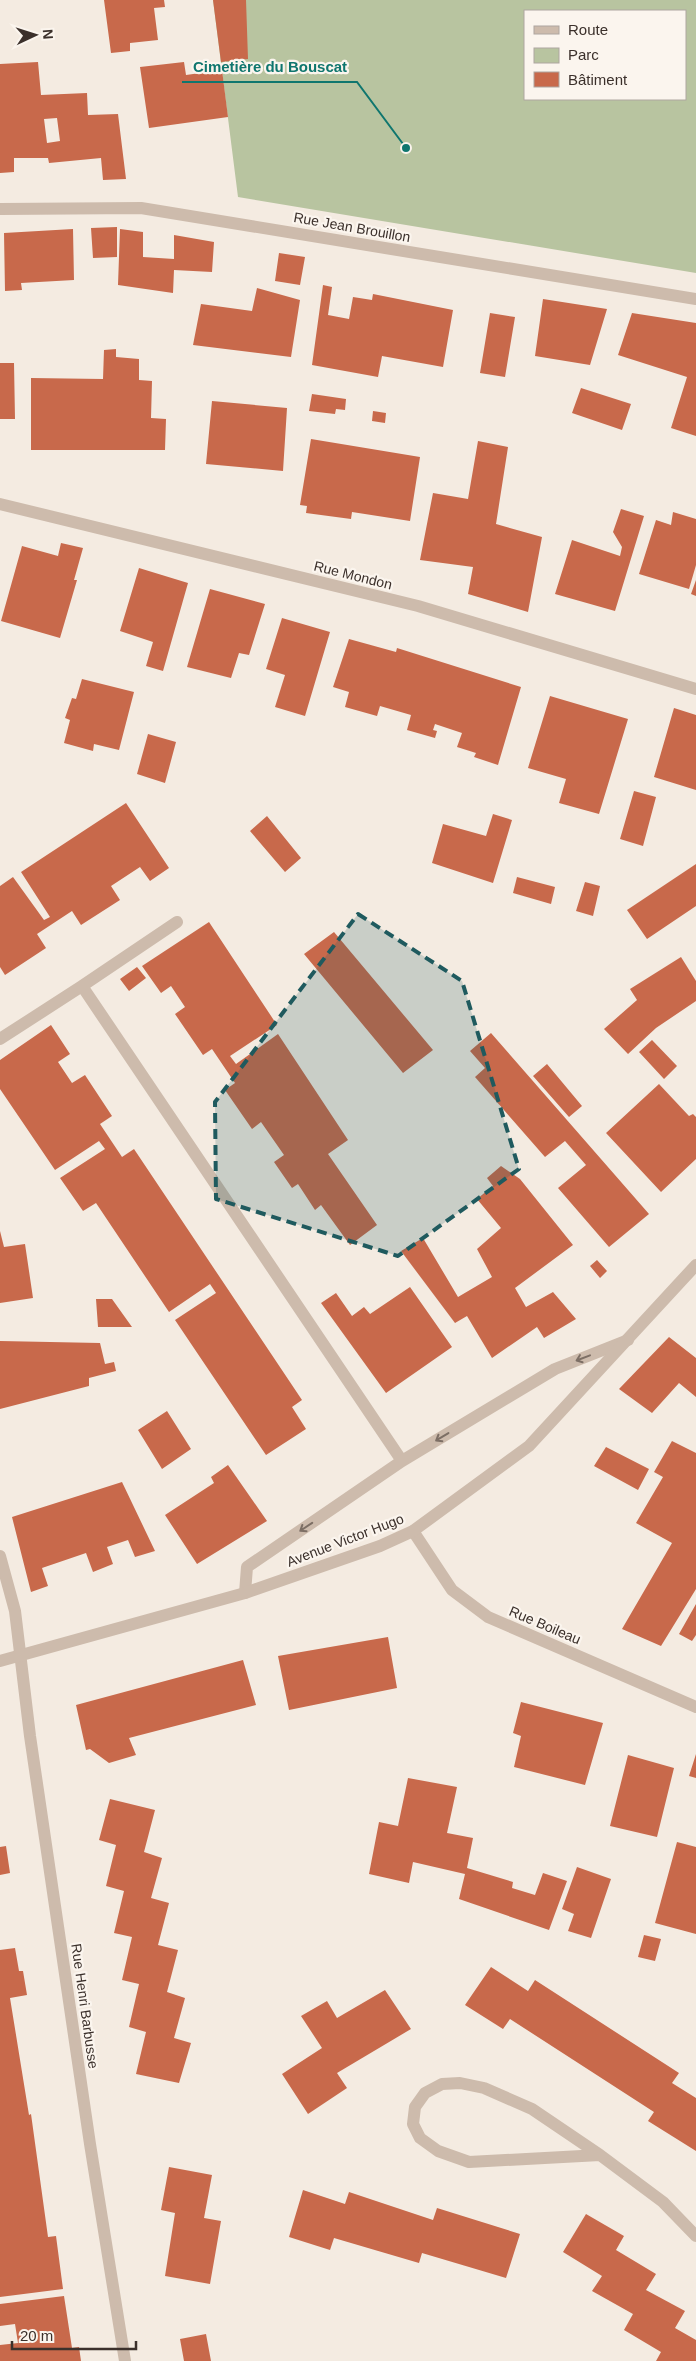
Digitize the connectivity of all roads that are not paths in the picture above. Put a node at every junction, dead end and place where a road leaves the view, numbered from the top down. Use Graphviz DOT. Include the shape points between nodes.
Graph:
graph roads {
  1 [pos="0,209"];
  2 [pos="696,299"];
  3 [pos="0,504"];
  4 [pos="696,689"];
  5 [pos="177,922"];
  6 [pos="82,986"];
  7 [pos="0,1039"];
  8 [pos="696,1266"];
  9 [pos="628,1340"];
  10 [pos="402,1461"];
  11 [pos="413,1531"];
  12 [pos="0,1556"];
  13 [pos="245,1593"];
  14 [pos="21,1655"];
  15 [pos="0,1661"];
  16 [pos="696,1707"];
  17 [pos="600,2156"];
  18 [pos="696,2236"];
  19 [pos="125,2361"];
  1 -- 2 [label="street, Rue Jean Brouillon" via="141,208"];
  3 -- 4 [label="street, Rue Mondon" via="418,606"];
  5 -- 6 [label="street"];
  6 -- 7 [label="street"];
  6 -- 10 [label="street"];
  8 -- 9 [label="street, Avenue Victor Hugo"];
  9 -- 10 [label="street, one-way" via="555,1369"];
  9 -- 11 [label="street, Avenue Victor Hugo" via="529,1446"];
  10 -- 13 [label="street, one-way" via="247,1567"];
  11 -- 13 [label="street, Avenue Victor Hugo" via="380,1546"];
  11 -- 16 [label="street, Rue Boileau" via="452,1590 488,1618"];
  12 -- 14 [label="street, Rue Henri Barbusse" via="15,1611"];
  13 -- 14 [label="street, Avenue Victor Hugo"];
  14 -- 15 [label="street, Avenue Victor Hugo"];
  14 -- 19 [label="street, Rue Henri Barbusse" via="90,2144"];
  17 -- 17 [label="street" via="532,2110 484,2088 460,2083 442,2084 425,2093 415,2107 413,2124 420,2138 438,2151 469,2162"];
  17 -- 18 [label="street" via="663,2202"];
}
